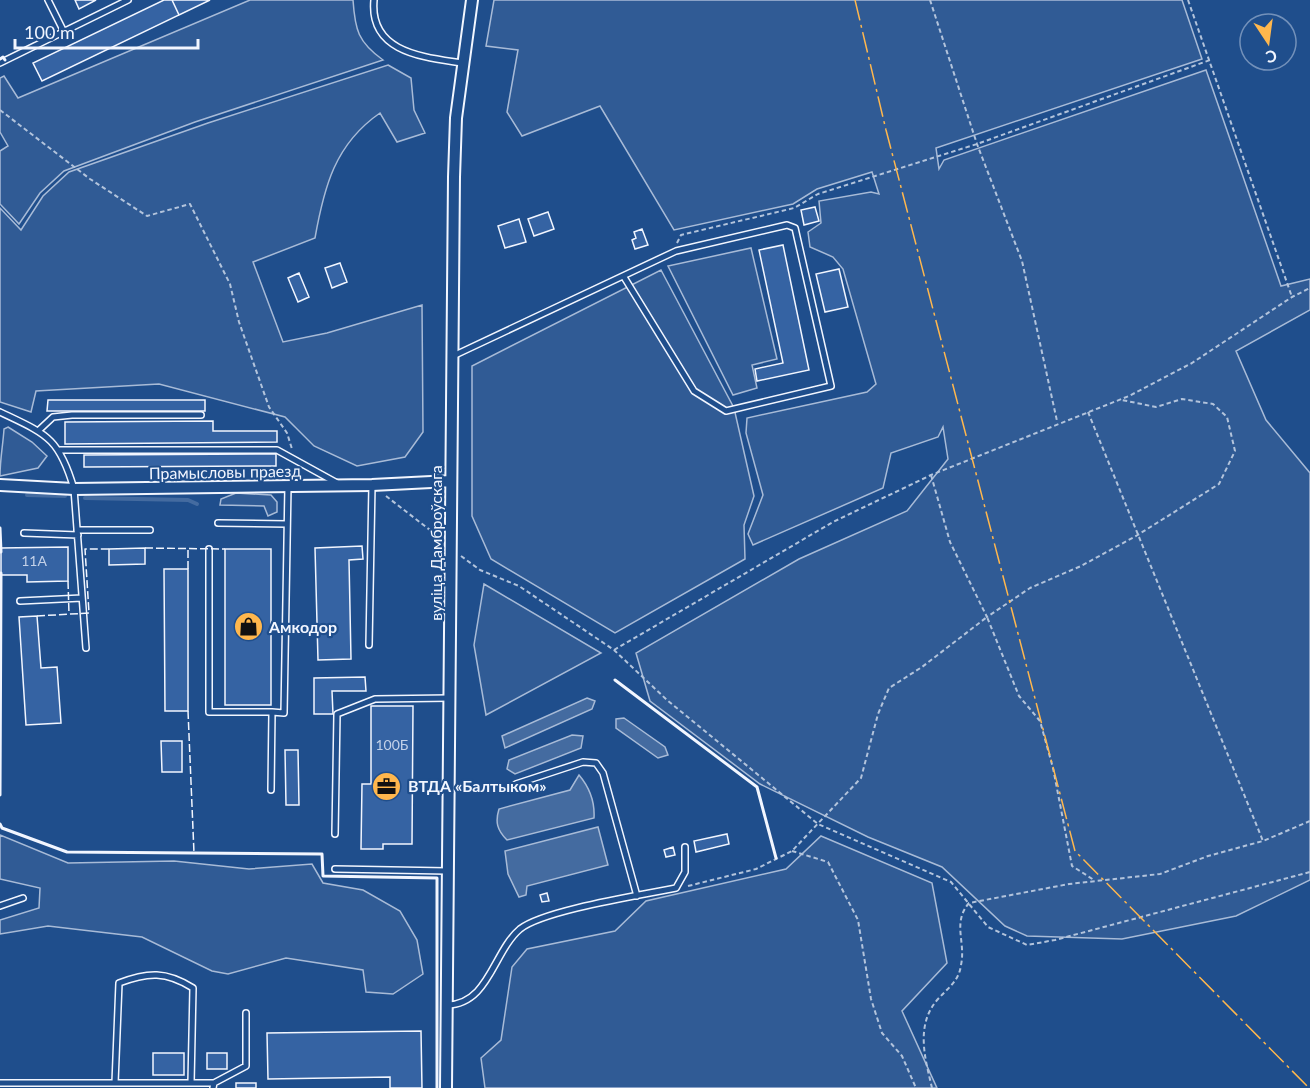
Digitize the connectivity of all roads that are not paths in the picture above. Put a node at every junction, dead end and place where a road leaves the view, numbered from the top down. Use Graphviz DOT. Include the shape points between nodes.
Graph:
graph roads {
  1 [pos="48,0"];
  2 [pos="128,0"];
  3 [pos="374,0"];
  4 [pos="472,0"];
  5 [pos="64,32"];
  6 [pos="0,63"];
  7 [pos="462,63"];
  8 [pos="624,277"];
  9 [pos="453,356"];
  10 [pos="0,412"];
  11 [pos="201,415"];
  12 [pos="38,431"];
  13 [pos="60,450"];
  14 [pos="451,481"];
  15 [pos="0,485"];
  16 [pos="372,485"];
  17 [pos="288,486"];
  18 [pos="341,486"];
  19 [pos="74,489"];
  20 [pos="218,523"];
  21 [pos="287,524"];
  22 [pos="150,530"];
  23 [pos="77,532"];
  24 [pos="24,533"];
  25 [pos="209,549"];
  26 [pos="82,598"];
  27 [pos="20,601"];
  28 [pos="369,645"];
  29 [pos="86,648"];
  30 [pos="450,698"];
  31 [pos="272,712"];
  32 [pos="516,784"];
  33 [pos="271,790"];
  34 [pos="335,834"];
  35 [pos="685,847"];
  36 [pos="334,869"];
  37 [pos="447,871"];
  38 [pos="637,896"];
  39 [pos="23,898"];
  40 [pos="0,906"];
  41 [pos="447,1005"];
  42 [pos="246,1013"];
  43 [pos="0,1083"];
  44 [pos="115,1083"];
  45 [pos="191,1083"];
  46 [pos="213,1085"];
  47 [pos="446,1088"];
  1 -- 5 [label="lane"];
  2 -- 5 [label="lane"];
  3 -- 7 [label="lane" via="376,22 390,43 413,54"];
  4 -- 7 [label="street, вуліца Дамброўскага"];
  5 -- 6 [label="lane"];
  7 -- 9 [label="street, вуліца Дамброўскага" via="454,177"];
  8 -- 8 [label="lane" via="676,251 787,225 795,228 831,386 726,411 694,391"];
  8 -- 9 [label="lane"];
  9 -- 14 [label="street, вуліца Дамброўскага"];
  10 -- 12 [label="lane"];
  11 -- 12 [label="lane" via="72,415 53,417"];
  12 -- 13 [label="lane"];
  13 -- 18 [label="lane" via="277,450"];
  13 -- 19 [label="lane"];
  14 -- 16 [label="street, Прамысловы праезд"];
  14 -- 30 [label="street, вуліца Дамброўскага"];
  15 -- 19 [label="street, Прамысловы праезд"];
  16 -- 18 [label="street, Прамысловы праезд"];
  16 -- 28 [label="lane"];
  17 -- 18 [label="street, Прамысловы праезд"];
  17 -- 19 [label="street, Прамысловы праезд"];
  17 -- 21 [label="lane"];
  19 -- 23 [label="lane"];
  20 -- 21 [label="lane"];
  21 -- 31 [label="lane" via="284,713"];
  22 -- 23 [label="lane"];
  23 -- 24 [label="lane"];
  23 -- 26 [label="lane"];
  25 -- 31 [label="lane" via="209,712"];
  26 -- 27 [label="lane"];
  26 -- 29 [label="lane"];
  30 -- 34 [label="lane" via="375,699 337,714"];
  30 -- 37 [label="street, вуліца Дамброўскага"];
  31 -- 33 [label="lane"];
  32 -- 38 [label="lane" via="583,762 596,763 603,773"];
  35 -- 38 [label="lane" via="685,872 676,888"];
  36 -- 37 [label="lane"];
  37 -- 41 [label="street, вуліца Дамброўскага"];
  38 -- 41 [label="lane" via="542,918 520,929 478,992 460,1005"];
  39 -- 40 [label="lane"];
  41 -- 47 [label="street, вуліца Дамброўскага"];
  42 -- 46 [label="lane" via="246,1066"];
  43 -- 44 [label="lane"];
  44 -- 45 [label="lane"];
  44 -- 45 [label="lane" via="118,983 143,974 176,977 193,988"];
  45 -- 46 [label="lane"];
}
